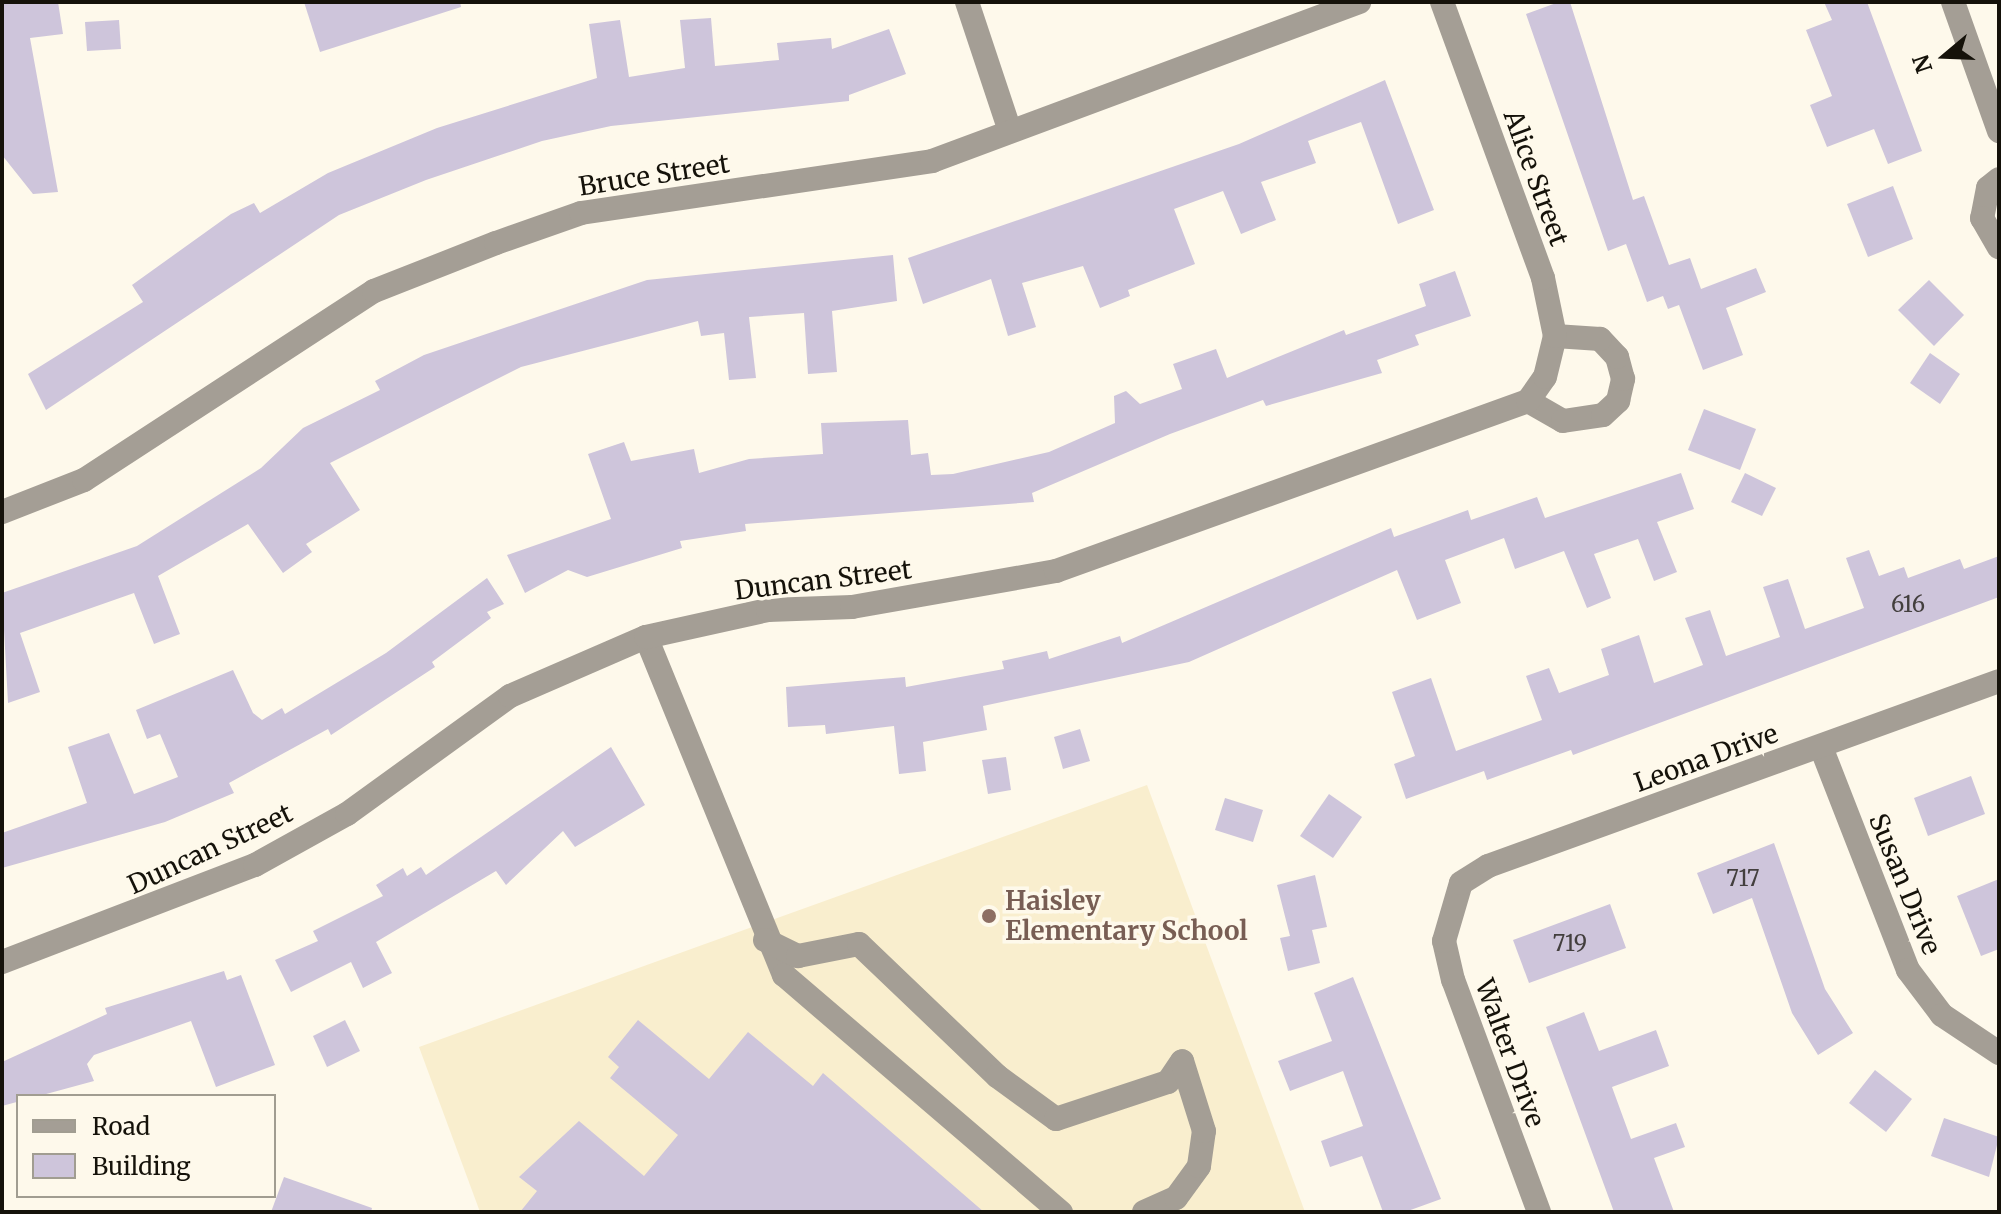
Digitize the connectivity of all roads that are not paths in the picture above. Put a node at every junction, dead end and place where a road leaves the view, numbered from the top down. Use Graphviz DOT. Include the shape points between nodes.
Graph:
graph roads {
  1 [pos="967,2"];
  2 [pos="1359,2"];
  3 [pos="1442,2"];
  4 [pos="1953,2"];
  5 [pos="1010,131"];
  6 [pos="1999,131"];
  7 [pos="1999,179"];
  8 [pos="1999,248"];
  9 [pos="1555,336"];
  10 [pos="1528,401"];
  11 [pos="2,512"];
  12 [pos="646,637"];
  13 [pos="1999,681"];
  14 [pos="1821,747"];
  15 [pos="1449,909"];
  16 [pos="765,940"];
  17 [pos="2,962"];
  18 [pos="1999,1053"];
  19 [pos="1061,1212"];
  20 [pos="1144,1212"];
  21 [pos="1539,1212"];
  1 -- 5 [label="street"];
  2 -- 5 [label="street, Bruce Street"];
  3 -- 9 [label="street, Alice Street" via="1543,278"];
  4 -- 6 [label="street"];
  5 -- 11 [label="street, Bruce Street" via="886,172 681,194 581,213 496,243 374,291 84,480"];
  7 -- 8 [label="street" via="1988,188 1982,218"];
  9 -- 10 [label="street, Alice Street" via="1545,377"];
  9 -- 10 [label="street" via="1600,339 1617,357 1623,379 1618,401 1603,415 1563,421"];
  10 -- 12 [label="street, Duncan Street" via="1056,571 852,607 768,610"];
  12 -- 16 [label="street"];
  12 -- 17 [label="street, Duncan Street" via="510,696 347,814 255,865"];
  13 -- 14 [label="street, Leona Drive"];
  14 -- 15 [label="street, Leona Drive" via="1488,866 1461,883"];
  14 -- 18 [label="street, Susan Drive" via="1908,970 1942,1015"];
  15 -- 21 [label="street, Walter Drive" via="1444,941 1453,980"];
  16 -- 19 [label="street" via="784,975 818,1010"];
  16 -- 20 [label="street" via="798,956 859,944 997,1076 1056,1119 1168,1082 1182,1061 1204,1131 1199,1166 1176,1198"];
}
